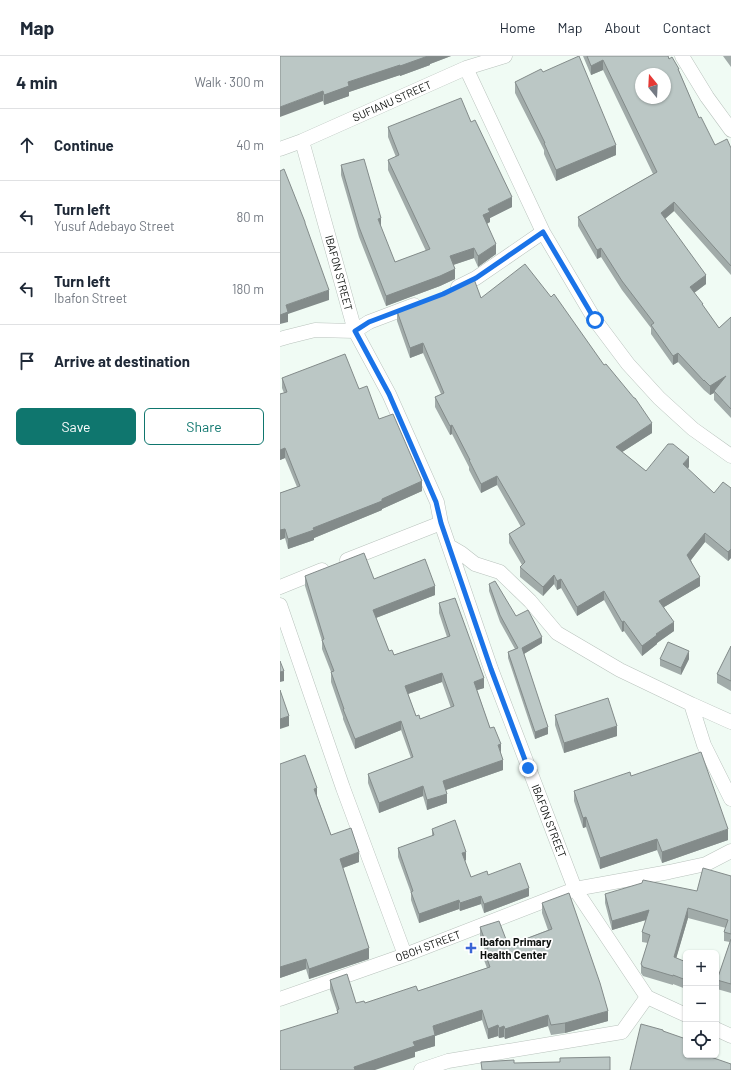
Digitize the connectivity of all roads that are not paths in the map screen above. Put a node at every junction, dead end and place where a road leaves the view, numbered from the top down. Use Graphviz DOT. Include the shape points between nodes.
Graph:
graph roads {
  1 [pos="505,56"];
  2 [pos="682,56"];
  3 [pos="466,68"];
  4 [pos="731,130"];
  5 [pos="302,141"];
  6 [pos="280,150"];
  7 [pos="543,232"];
  8 [pos="450,291"];
  9 [pos="428,300"];
  10 [pos="355,331"];
  11 [pos="280,339"];
  12 [pos="731,456"];
  13 [pos="441,523"];
  14 [pos="449,546"];
  15 [pos="280,587"];
  16 [pos="280,605"];
  17 [pos="690,704"];
  18 [pos="731,722"];
  19 [pos="731,799"];
  20 [pos="731,851"];
  21 [pos="575,889"];
  22 [pos="405,955"];
  23 [pos="647,997"];
  24 [pos="280,999"];
  25 [pos="683,1014"];
  26 [pos="719,1030"];
  27 [pos="731,1036"];
  28 [pos="450,1066"];
  29 [pos="421,1070"];
  1 -- 3 [label="street, SUFIANU STREET"];
  2 -- 4 [label="street"];
  3 -- 5 [label="street, SUFIANU STREET"];
  3 -- 7 [label="street"];
  5 -- 6 [label="street, SUFIANU STREET"];
  5 -- 10 [label="street, IBAFON STREET"];
  7 -- 8 [label="street" via="476,278"];
  7 -- 12 [label="street" via="595,320 628,364 659,398 694,429"];
  9 -- 10 [label="street" via="369,322"];
  10 -- 11 [label="street" via="315,330"];
  10 -- 13 [label="street, IBAFON STREET" via="389,394 436,502"];
  13 -- 14 [label="street, IBAFON STREET"];
  13 -- 15 [label="street"];
  14 -- 17 [label="street" via="475,564 500,572 557,633 620,670"];
  14 -- 21 [label="street, IBAFON STREET" via="491,669"];
  16 -- 22 [label="street" via="343,788"];
  17 -- 18 [label="street"];
  17 -- 19 [label="street" via="704,745"];
  20 -- 21 [label="street, OBOH STREET" via="706,864"];
  21 -- 22 [label="street, OBOH STREET"];
  21 -- 23 [label="street, IBAFON STREET"];
  22 -- 24 [label="street, OBOH STREET"];
  23 -- 25 [label="street"];
  23 -- 28 [label="street" via="622,1032"];
  26 -- 27 [label="street"];
  28 -- 29 [label="street"];
}
